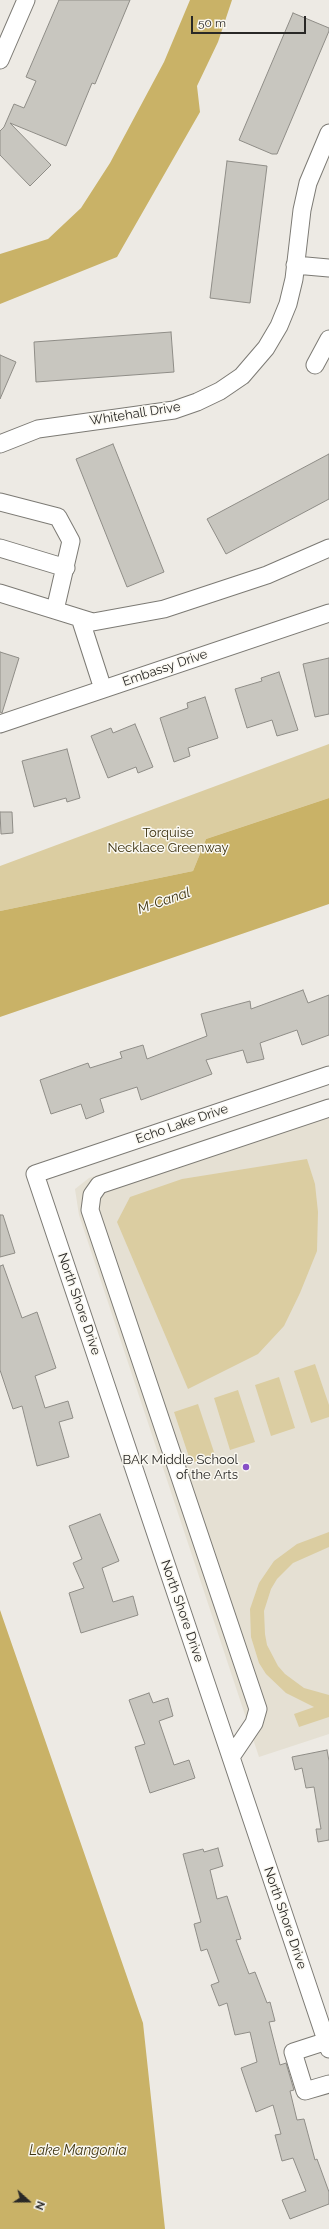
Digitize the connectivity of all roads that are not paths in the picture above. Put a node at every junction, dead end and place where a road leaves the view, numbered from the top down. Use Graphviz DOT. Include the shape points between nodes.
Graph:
graph roads {
  1 [pos="26,0"];
  2 [pos="0,60"];
  3 [pos="329,133"];
  4 [pos="295,265"];
  5 [pos="329,268"];
  6 [pos="329,339"];
  7 [pos="315,365"];
  8 [pos="0,444"];
  9 [pos="0,502"];
  10 [pos="0,548"];
  11 [pos="329,548"];
  12 [pos="66,568"];
  13 [pos="0,593"];
  14 [pos="55,610"];
  15 [pos="329,613"];
  16 [pos="80,618"];
  17 [pos="103,689"];
  18 [pos="0,724"];
  19 [pos="329,1075"];
  20 [pos="329,1108"];
  21 [pos="35,1174"];
  22 [pos="231,1757"];
  23 [pos="328,2046"];
  24 [pos="329,2084"];
  1 -- 2 [label="street"];
  3 -- 4 [label="street, Whitehall Drive" via="308,183"];
  4 -- 5 [label="street"];
  4 -- 8 [label="street, Whitehall Drive" via="288,304 266,348 242,376 220,390 174,410 38,429"];
  6 -- 7 [label="street"];
  9 -- 12 [label="street" via="58,517 71,540"];
  10 -- 12 [label="street"];
  11 -- 16 [label="street" via="267,575 164,609 93,622"];
  12 -- 14 [label="street"];
  13 -- 14 [label="street"];
  14 -- 16 [label="street"];
  15 -- 17 [label="street, Embassy Drive"];
  16 -- 17 [label="street"];
  17 -- 18 [label="street, Embassy Drive"];
  19 -- 21 [label="street, Echo Lake Drive"];
  20 -- 22 [label="street" via="99,1185 92,1195 90,1210 258,1709 254,1724"];
  21 -- 22 [label="street, North Shore Drive"];
  22 -- 23 [label="street, North Shore Drive"];
  23 -- 24 [label="street" via="293,2052 305,2091"];
}
